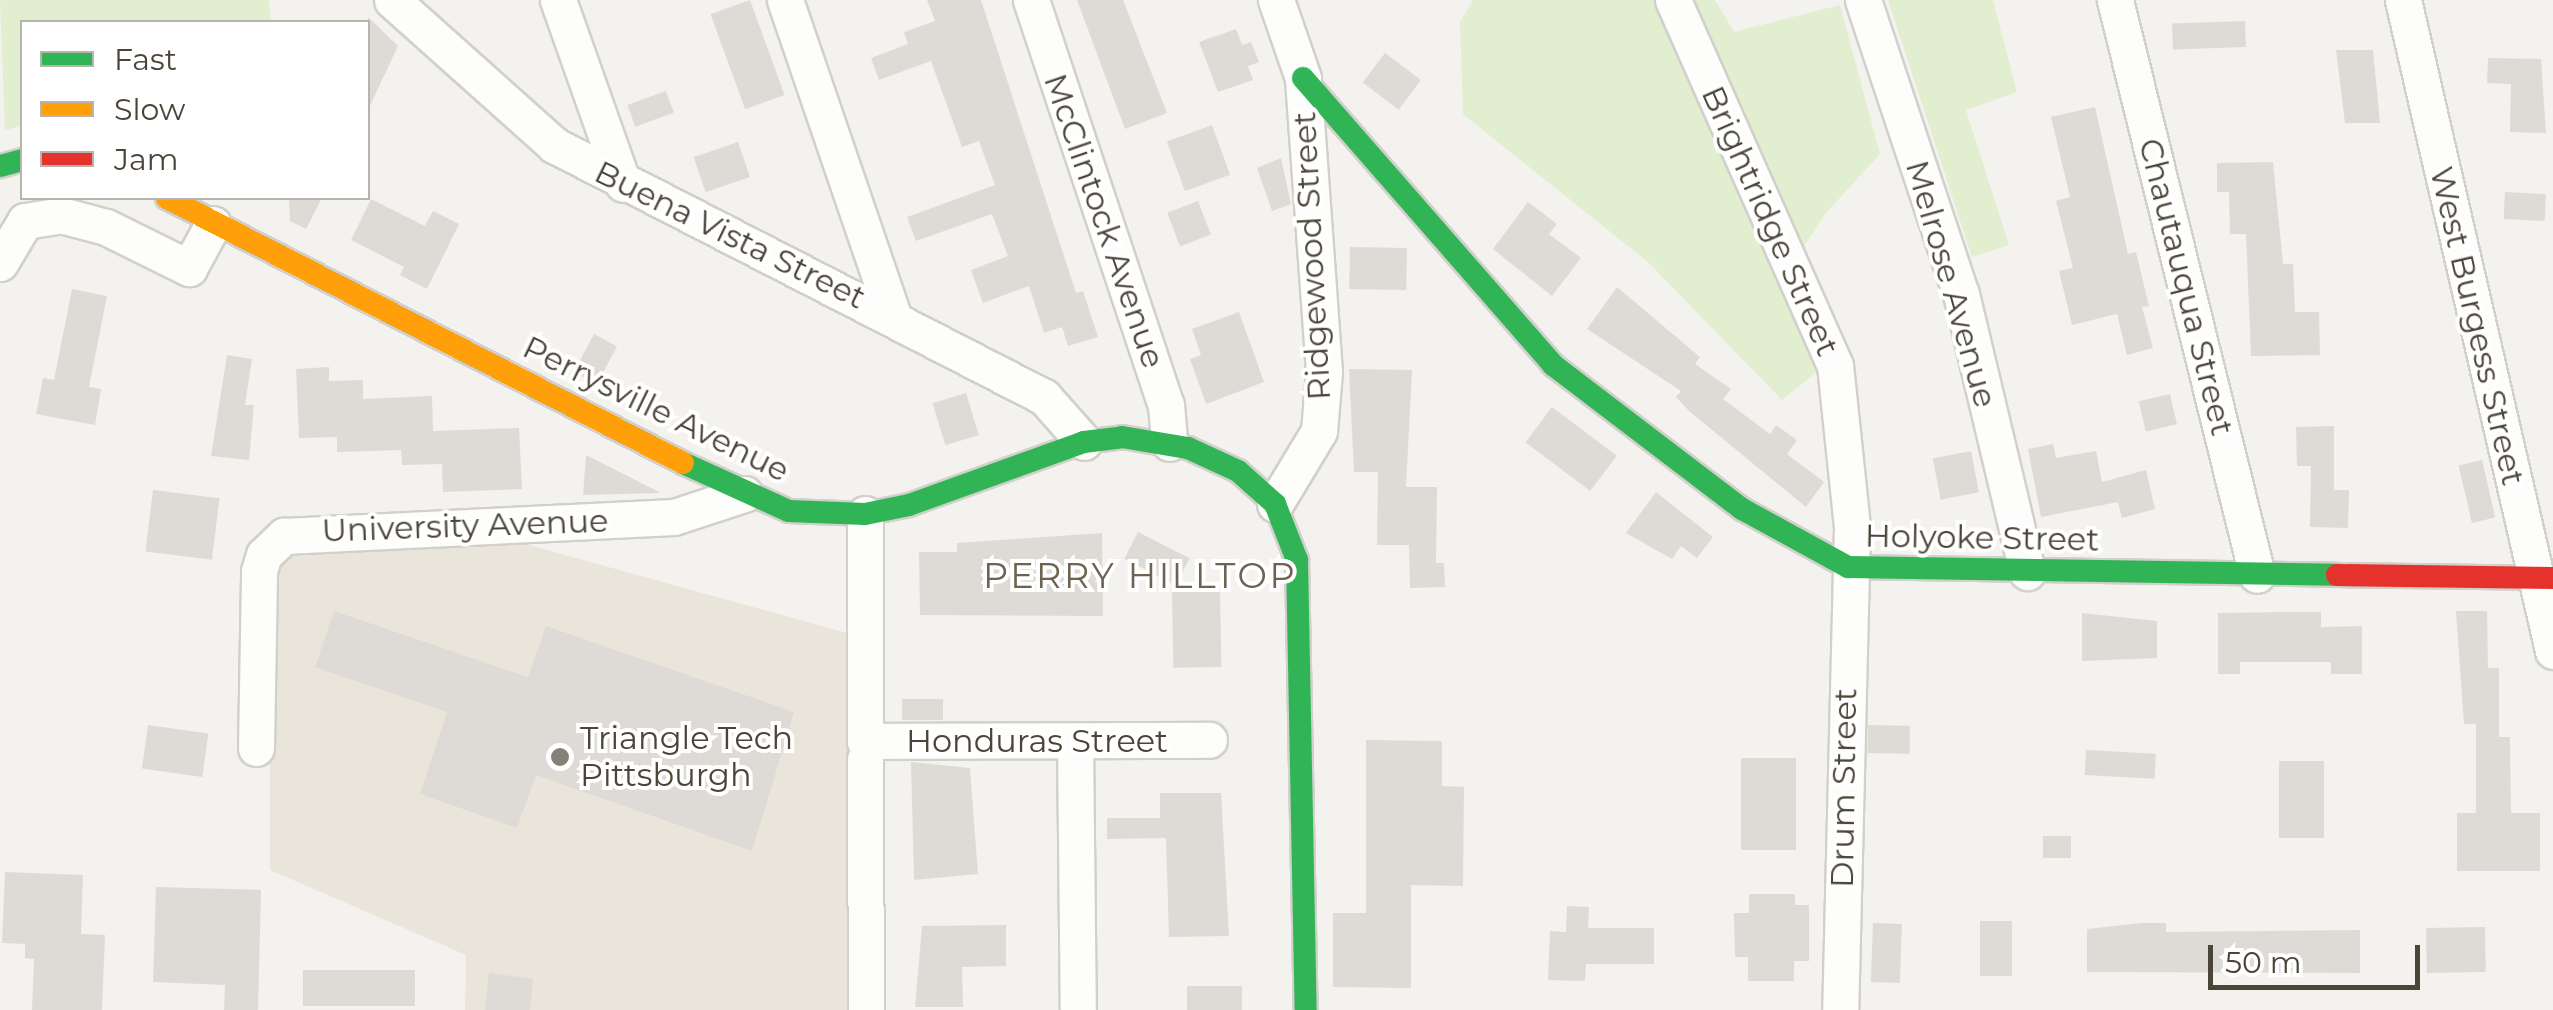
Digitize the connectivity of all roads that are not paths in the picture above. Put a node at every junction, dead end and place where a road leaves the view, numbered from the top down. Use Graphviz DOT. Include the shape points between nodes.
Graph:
graph roads {
  1 [pos="392,0"];
  2 [pos="558,0"];
  3 [pos="785,0"];
  4 [pos="1030,0"];
  5 [pos="1276,0"];
  6 [pos="1673,0"];
  7 [pos="1862,0"];
  8 [pos="2115,0"];
  9 [pos="2403,0"];
  10 [pos="1303,78"];
  11 [pos="623,184"];
  12 [pos="171,200"];
  13 [pos="213,224"];
  14 [pos="0,264"];
  15 [pos="893,316"];
  16 [pos="1084,442"];
  17 [pos="1169,443"];
  18 [pos="744,494"];
  19 [pos="1276,504"];
  20 [pos="865,514"];
  21 [pos="1848,567"];
  22 [pos="2027,572"];
  23 [pos="2257,575"];
  24 [pos="2547,578"];
  25 [pos="2553,650"];
  26 [pos="1209,740"];
  27 [pos="1075,741"];
  28 [pos="256,748"];
  29 [pos="865,750"];
  30 [pos="866,1010"];
  31 [pos="1078,1010"];
  32 [pos="1306,1010"];
  33 [pos="1840,1010"];
  1 -- 11 [label="street, Buena Vista Street" via="554,145"];
  2 -- 11 [label="street"];
  3 -- 15 [label="street"];
  4 -- 17 [label="street, McClintock Avenue" via="1166,405"];
  5 -- 10 [label="street, Ridgewood Street"];
  6 -- 21 [label="street, Brightridge Street" via="1835,365 1852,528"];
  7 -- 22 [label="street, Melrose Avenue" via="1961,294"];
  8 -- 23 [label="street, Chautauqua Street"];
  9 -- 24 [label="street, West Burgess Street" via="2523,527"];
  10 -- 19 [label="street, Ridgewood Street" via="1324,372 1319,431"];
  10 -- 21 [label="street, Holyoke Street" via="1553,365 1742,509"];
  11 -- 15 [label="street, Buena Vista Street"];
  12 -- 13 [label="street, Perrysville Avenue"];
  13 -- 14 [label="street" via="189,268 106,228 61,215 25,222"];
  13 -- 18 [label="street, Perrysville Avenue"];
  15 -- 16 [label="street, Buena Vista Street" via="1044,396 1070,418"];
  16 -- 17 [label="street, Perrysville Avenue" via="1122,437"];
  16 -- 20 [label="street, Perrysville Avenue" via="909,505"];
  17 -- 19 [label="street, Perrysville Avenue" via="1238,471"];
  18 -- 20 [label="street, Perrysville Avenue" via="789,511"];
  18 -- 28 [label="street, University Avenue" via="674,517 284,536 264,555 259,571"];
  19 -- 32 [label="street, Perrysville Avenue" via="1297,560"];
  20 -- 29 [label="street"];
  21 -- 22 [label="street, Holyoke Street"];
  21 -- 33 [label="street, Drum Street"];
  22 -- 23 [label="street, Holyoke Street"];
  23 -- 24 [label="street, Holyoke Street"];
  24 -- 25 [label="street, West Burgess Street"];
  26 -- 27 [label="street, Honduras Street"];
  27 -- 29 [label="street, Honduras Street"];
  27 -- 31 [label="street"];
  29 -- 30 [label="street"];
}
